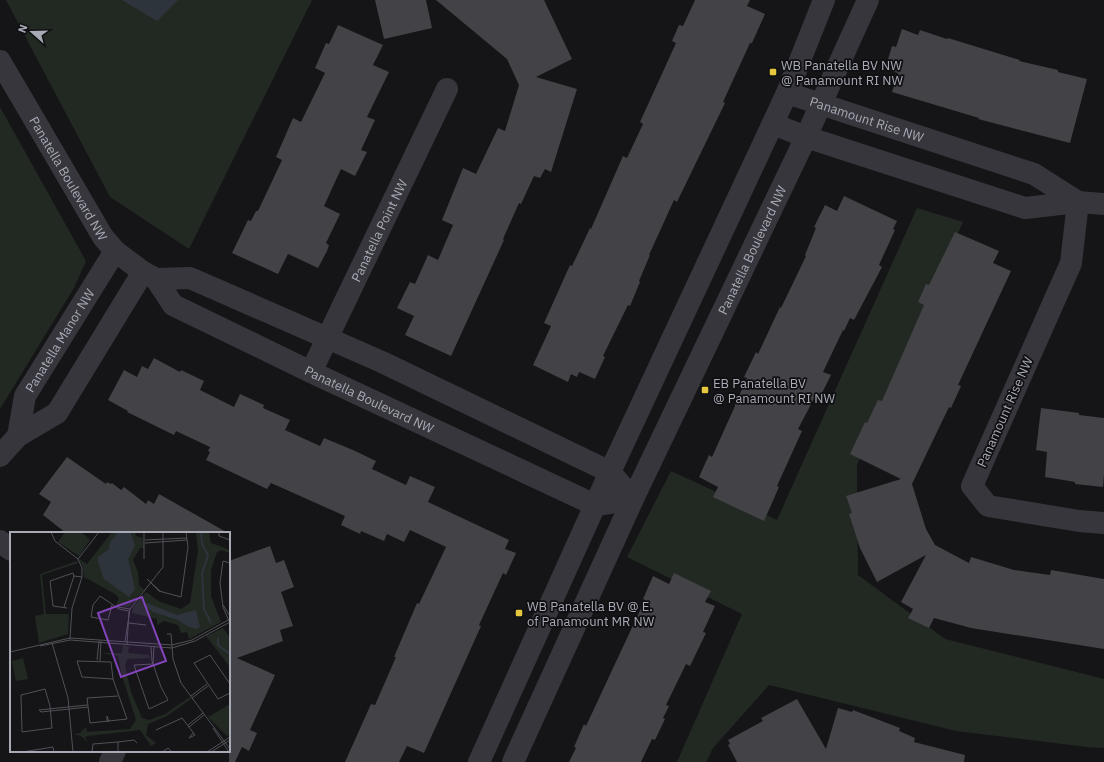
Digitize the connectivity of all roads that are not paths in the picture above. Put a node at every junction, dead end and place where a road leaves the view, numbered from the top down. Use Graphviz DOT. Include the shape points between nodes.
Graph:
graph roads {
  1 [pos="824,0"];
  2 [pos="868,0"];
  3 [pos="0,61"];
  4 [pos="447,89"];
  5 [pos="787,93"];
  6 [pos="821,103"];
  7 [pos="772,124"];
  8 [pos="806,137"];
  9 [pos="1078,202"];
  10 [pos="1104,204"];
  11 [pos="115,251"];
  12 [pos="150,276"];
  13 [pos="327,339"];
  14 [pos="312,372"];
  15 [pos="18,436"];
  16 [pos="0,456"];
  17 [pos="610,472"];
  18 [pos="633,499"];
  19 [pos="596,505"];
  20 [pos="1104,523"];
  21 [pos="0,541"];
  22 [pos="10,549"];
  23 [pos="115,752"];
  24 [pos="110,762"];
  25 [pos="478,762"];
  26 [pos="513,762"];
  1 -- 5 [label="street"];
  2 -- 6 [label="street, Panatella Boulevard NW"];
  3 -- 11 [label="street, Panatella Boulevard NW" via="103,237"];
  4 -- 13 [label="street, Panatella Point NW"];
  5 -- 6 [label="street, Panamount Rise NW"];
  5 -- 7 [label="street"];
  6 -- 8 [label="street, Panatella Boulevard NW"];
  6 -- 9 [label="street, Panamount Rise NW" via="1034,174"];
  7 -- 8 [label="street, Panamount Rise NW"];
  7 -- 17 [label="street"];
  8 -- 9 [label="street, Panamount Rise NW" via="1025,208"];
  8 -- 18 [label="street, Panatella Boulevard NW"];
  9 -- 10 [label="street, Panamount Rise NW"];
  9 -- 20 [label="street, Panamount Rise NW" via="1071,263 972,486 988,506 1079,522"];
  11 -- 12 [label="street, Panatella Boulevard NW"];
  11 -- 15 [label="street, Panatella Manor NW" via="25,396"];
  12 -- 13 [label="street" via="190,278"];
  12 -- 14 [label="street, Panatella Boulevard NW" via="173,305"];
  12 -- 15 [label="street" via="57,413"];
  13 -- 14 [label="street, Panatella Point NW"];
  13 -- 17 [label="street" via="382,362"];
  14 -- 19 [label="street, Panatella Boulevard NW"];
  15 -- 16 [label="street"];
  17 -- 18 [label="street"];
  17 -- 19 [label="street"];
  18 -- 19 [label="street"];
  18 -- 26 [label="street, Panatella Boulevard NW"];
  19 -- 25 [label="street"];
  21 -- 22 [label="street"];
  23 -- 24 [label="street"];
}
